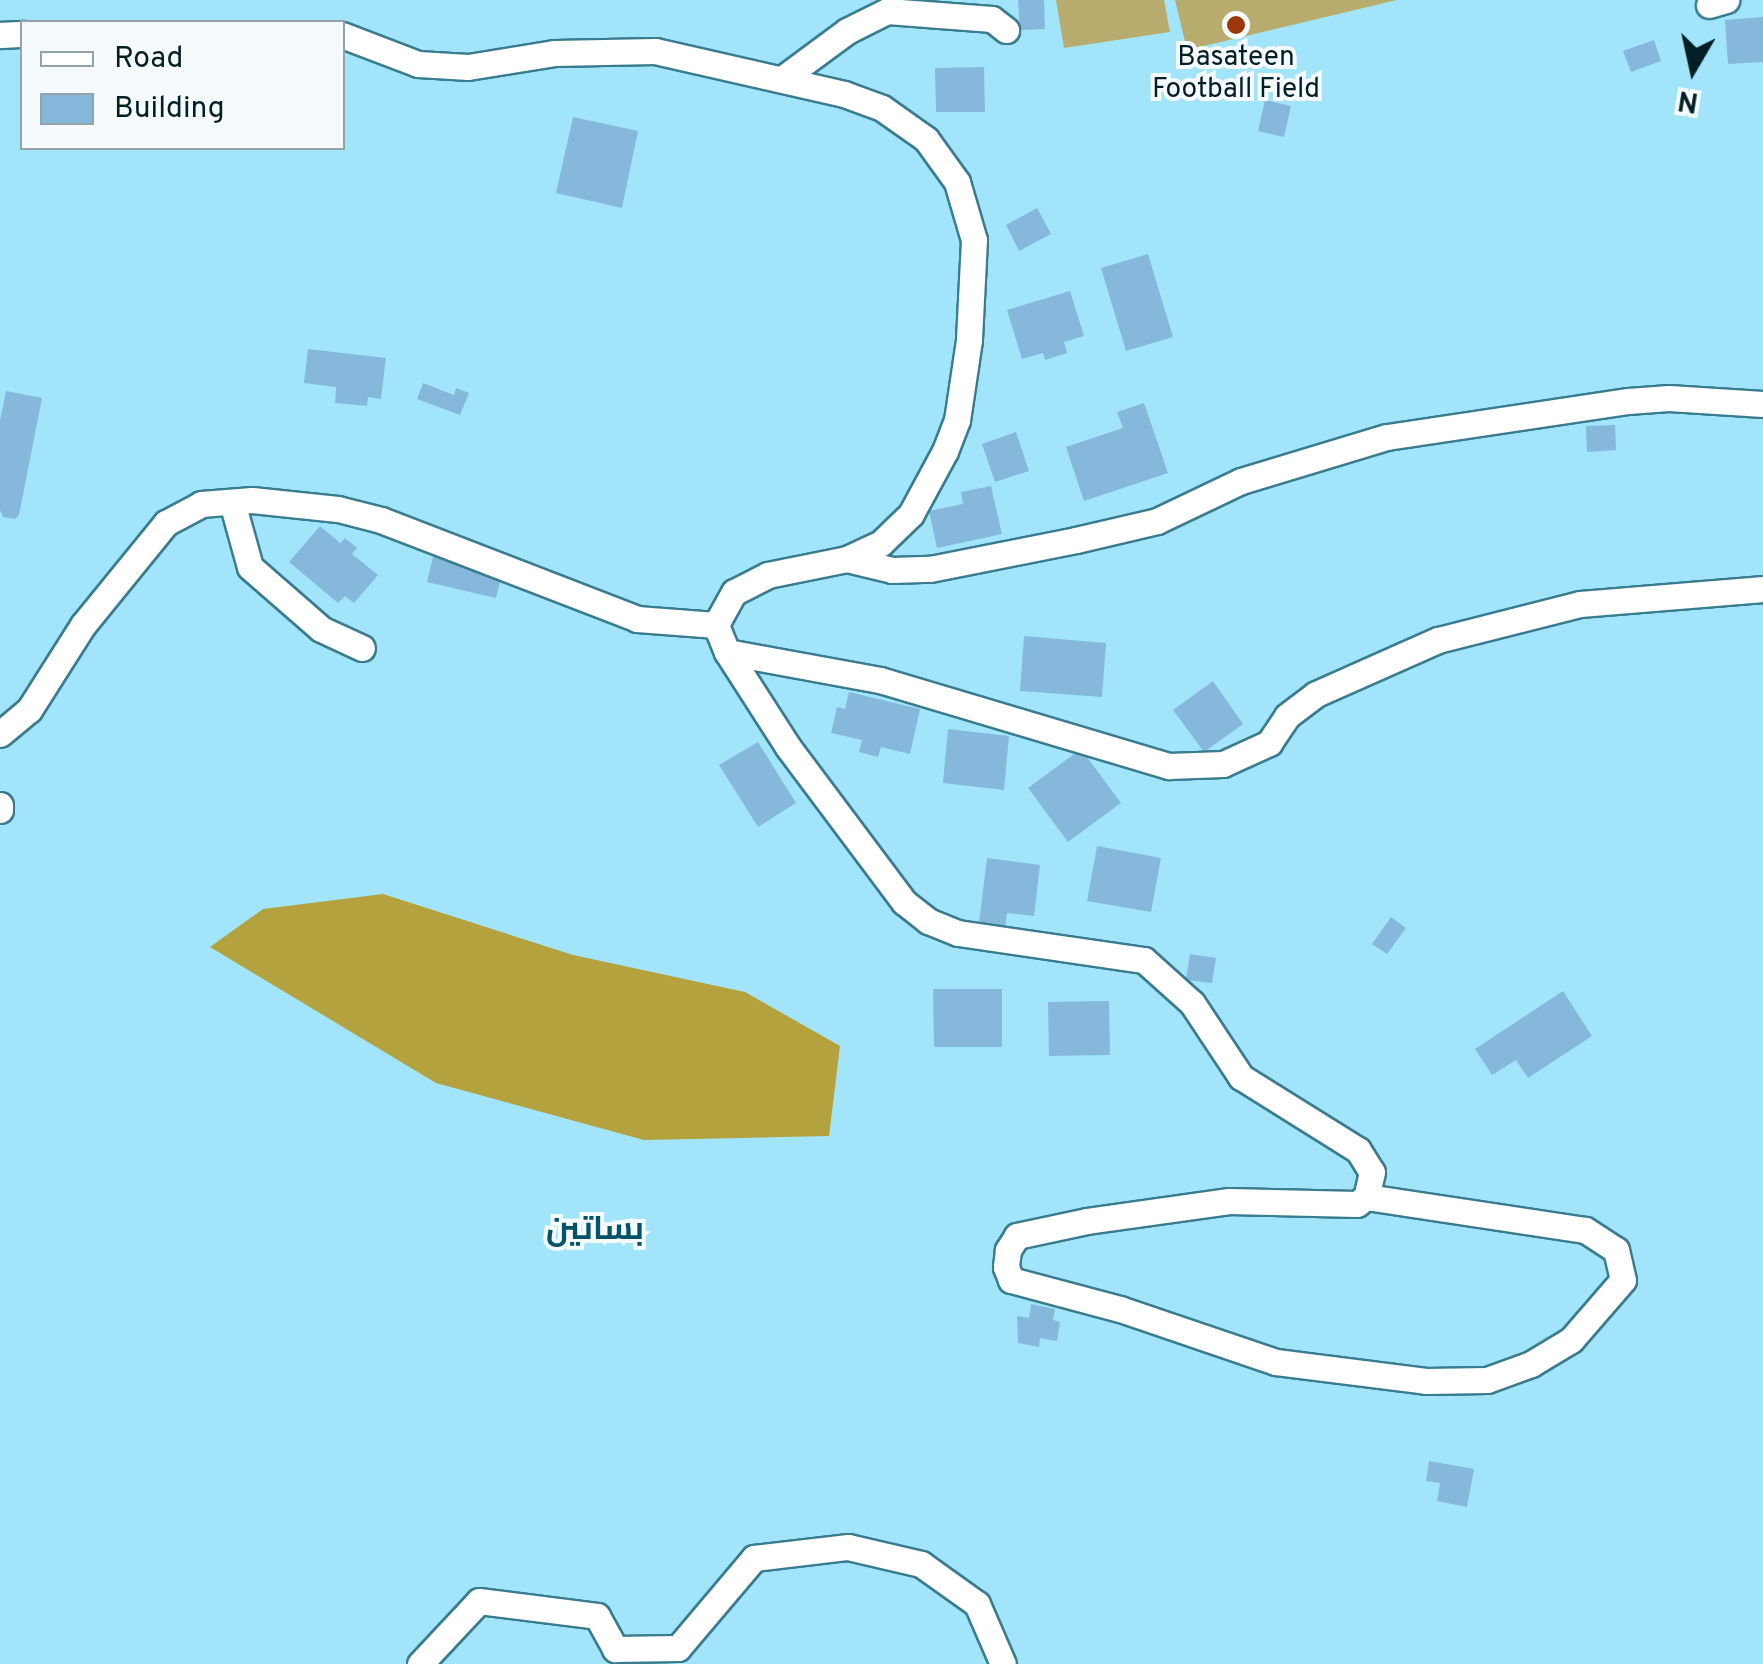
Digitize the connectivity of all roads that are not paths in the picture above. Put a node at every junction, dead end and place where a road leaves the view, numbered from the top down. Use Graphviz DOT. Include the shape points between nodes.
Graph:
graph roads {
  1 [pos="1006,30"];
  2 [pos="345,37"];
  3 [pos="782,80"];
  4 [pos="1763,404"];
  5 [pos="232,502"];
  6 [pos="847,559"];
  7 [pos="1763,589"];
  8 [pos="716,625"];
  9 [pos="362,648"];
  10 [pos="727,652"];
  11 [pos="0,734"];
  12 [pos="1366,1197"];
  13 [pos="420,1664"];
  14 [pos="1003,1664"];
  1 -- 3 [label="street" via="992,20 888,12 847,31"];
  2 -- 3 [label="street" via="418,64 468,67 634,49"];
  3 -- 6 [label="street" via="844,94 908,122 958,182 972,222 969,340 957,420 911,514 881,543"];
  4 -- 6 [label="street" via="1628,401 1387,437 1241,481 1157,522 930,569 892,570"];
  5 -- 8 [label="street" via="338,509 638,620"];
  5 -- 9 [label="street" via="250,568 321,629"];
  5 -- 11 [label="street" via="200,504 166,523 83,625 29,710"];
  6 -- 8 [label="street" via="746,585 722,606"];
  7 -- 10 [label="street" via="1580,604 1438,640 1316,694 1287,716 1269,743 1223,764 1169,766 880,680"];
  8 -- 10 [label="street"];
  10 -- 12 [label="street" via="788,748 904,902 958,933 1144,960 1192,1002 1241,1077 1358,1150 1372,1172"];
  12 -- 12 [label="street" via="1345,1206 1229,1202 1050,1228 1018,1236 1006,1266 1010,1280 1022,1286 1120,1309 1276,1362 1426,1381 1486,1380 1531,1364 1571,1340 1623,1280 1616,1250 1585,1230"];
  13 -- 14 [label="street" via="479,1601 597,1616 615,1649 678,1648 754,1558 848,1547 921,1564 977,1604"];
}
